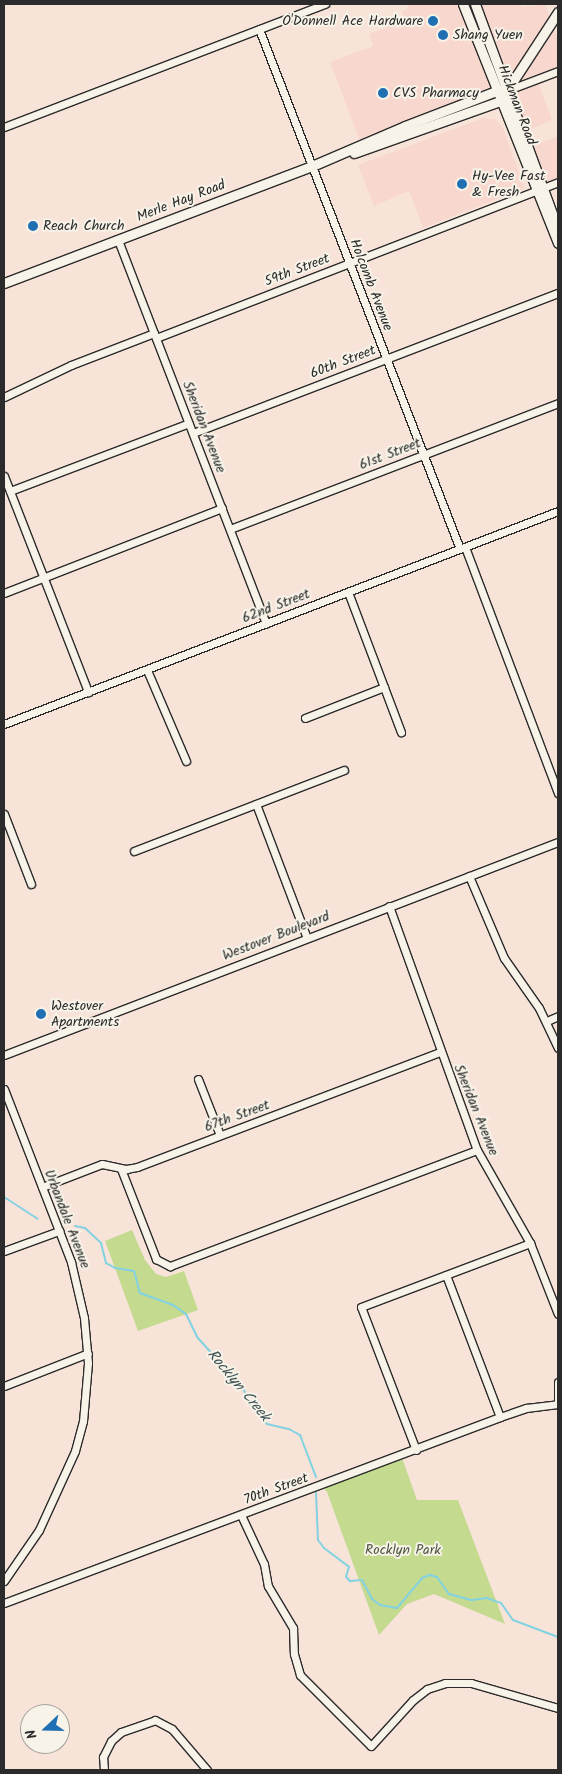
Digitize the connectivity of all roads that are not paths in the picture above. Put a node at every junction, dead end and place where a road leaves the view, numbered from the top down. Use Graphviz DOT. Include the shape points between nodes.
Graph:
graph roads {
  1 [pos="325,4"];
  2 [pos="463,4"];
  3 [pos="475,4"];
  4 [pos="558,12"];
  5 [pos="259,29"];
  6 [pos="558,71"];
  7 [pos="508,90"];
  8 [pos="496,91"];
  9 [pos="500,101"];
  10 [pos="472,112"];
  11 [pos="508,122"];
  12 [pos="4,127"];
  13 [pos="312,166"];
  14 [pos="558,182"];
  15 [pos="545,187"];
  16 [pos="536,191"];
  17 [pos="558,229"];
  18 [pos="118,240"];
  19 [pos="558,243"];
  20 [pos="349,263"];
  21 [pos="4,283"];
  22 [pos="558,293"];
  23 [pos="155,336"];
  24 [pos="386,359"];
  25 [pos="4,397"];
  26 [pos="558,403"];
  27 [pos="189,423"];
  28 [pos="193,433"];
  29 [pos="424,454"];
  30 [pos="4,476"];
  31 [pos="10,491"];
  32 [pos="222,508"];
  33 [pos="558,511"];
  34 [pos="230,529"];
  35 [pos="462,548"];
  36 [pos="44,577"];
  37 [pos="348,592"];
  38 [pos="4,593"];
  39 [pos="266,623"];
  40 [pos="147,670"];
  41 [pos="384,687"];
  42 [pos="88,692"];
  43 [pos="305,718"];
  44 [pos="4,724"];
  45 [pos="401,732"];
  46 [pos="186,761"];
  47 [pos="344,770"];
  48 [pos="558,793"];
  49 [pos="256,804"];
  50 [pos="4,814"];
  51 [pos="558,842"];
  52 [pos="134,851"];
  53 [pos="469,876"];
  54 [pos="31,884"];
  55 [pos="389,906"];
  56 [pos="307,938"];
  57 [pos="558,1016"];
  58 [pos="547,1021"];
  59 [pos="558,1048"];
  60 [pos="440,1052"];
  61 [pos="4,1055"];
  62 [pos="198,1079"];
  63 [pos="4,1089"];
  64 [pos="6,1103"];
  65 [pos="220,1135"];
  66 [pos="477,1150"];
  67 [pos="121,1169"];
  68 [pos="42,1187"];
  69 [pos="59,1230"];
  70 [pos="530,1243"];
  71 [pos="4,1251"];
  72 [pos="446,1275"];
  73 [pos="558,1314"];
  74 [pos="88,1353"];
  75 [pos="558,1382"];
  76 [pos="4,1386"];
  77 [pos="558,1404"];
  78 [pos="500,1417"];
  79 [pos="416,1450"];
  80 [pos="241,1515"];
  81 [pos="4,1581"];
  82 [pos="4,1603"];
  83 [pos="558,1708"];
  84 [pos="104,1770"];
  85 [pos="207,1770"];
  1 -- 5 [label="street"];
  2 -- 8 [label="main road, Hickman Road"];
  3 -- 7 [label="main road, Hickman Road"];
  4 -- 7 [label="main road"];
  5 -- 12 [label="street"];
  5 -- 13 [label="street, Holcomb Avenue"];
  6 -- 7 [label="street, Merle Hay Road"];
  7 -- 8 [label="main road, Merle Hay Road"];
  7 -- 9 [label="main road"];
  7 -- 15 [label="main road, Hickman Road"];
  8 -- 9 [label="main road, Hickman Road"];
  8 -- 13 [label="main road, Merle Hay Road"];
  9 -- 10 [label="main road, Merle Hay Road"];
  9 -- 11 [label="main road, Hickman Road"];
  10 -- 11 [label="main road" via="495,110"];
  10 -- 13 [label="main road, Merle Hay Road" via="409,136"];
  11 -- 16 [label="main road, Hickman Road"];
  13 -- 18 [label="main road, Merle Hay Road"];
  13 -- 20 [label="street, Holcomb Avenue"];
  14 -- 15 [label="street, 59th Street"];
  15 -- 16 [label="street, 59th Street"];
  15 -- 17 [label="main road, Hickman Road"];
  16 -- 19 [label="main road, Hickman Road"];
  16 -- 20 [label="street, 59th Street"];
  18 -- 21 [label="main road, Merle Hay Road"];
  18 -- 23 [label="street, Sheridan Avenue"];
  20 -- 23 [label="street, 59th Street"];
  20 -- 24 [label="street, Holcomb Avenue"];
  22 -- 24 [label="street, 60th Street"];
  23 -- 25 [label="street, 59th Street" via="71,365"];
  23 -- 27 [label="street, Sheridan Avenue"];
  24 -- 28 [label="street, 60th Street"];
  24 -- 29 [label="street, Holcomb Avenue"];
  26 -- 29 [label="street, 61st Street"];
  27 -- 28 [label="street, Sheridan Avenue"];
  27 -- 31 [label="street"];
  28 -- 32 [label="street, Sheridan Avenue"];
  29 -- 34 [label="street, 61st Street"];
  29 -- 35 [label="street, Holcomb Avenue"];
  30 -- 31 [label="street"];
  31 -- 36 [label="street"];
  32 -- 34 [label="street, Sheridan Avenue"];
  32 -- 36 [label="street"];
  33 -- 35 [label="street, 62nd Street"];
  34 -- 39 [label="street, Sheridan Avenue"];
  35 -- 37 [label="street, 62nd Street"];
  35 -- 48 [label="street, Holcomb Avenue"];
  36 -- 38 [label="street"];
  36 -- 42 [label="street"];
  37 -- 39 [label="street, 62nd Street"];
  37 -- 41 [label="street"];
  39 -- 40 [label="street, 62nd Street"];
  40 -- 42 [label="street, 62nd Street"];
  40 -- 46 [label="street"];
  41 -- 43 [label="street"];
  41 -- 45 [label="street"];
  42 -- 44 [label="street, 62nd Street"];
  47 -- 49 [label="street"];
  49 -- 52 [label="street"];
  49 -- 56 [label="street"];
  50 -- 54 [label="street"];
  51 -- 53 [label="street, Westover Boulevard"];
  53 -- 55 [label="street, Westover Boulevard"];
  53 -- 58 [label="street" via="504,958"];
  55 -- 56 [label="street, Westover Boulevard"];
  55 -- 60 [label="street, Sheridan Avenue" via="418,981"];
  56 -- 61 [label="street, Westover Boulevard"];
  57 -- 58 [label="street"];
  58 -- 59 [label="street"];
  60 -- 65 [label="street, 67th Street"];
  60 -- 66 [label="street, Sheridan Avenue"];
  62 -- 65 [label="street"];
  63 -- 64 [label="street, Urbandale Avenue"];
  64 -- 68 [label="street, Urbandale Avenue"];
  65 -- 67 [label="street, 67th Street" via="137,1167"];
  66 -- 67 [label="street" via="179,1264 162,1264 153,1252"];
  66 -- 70 [label="street, Sheridan Avenue"];
  67 -- 68 [label="street, 67th Street" via="102,1164"];
  68 -- 69 [label="street, Urbandale Avenue"];
  69 -- 71 [label="street"];
  69 -- 74 [label="street, Urbandale Avenue" via="76,1280"];
  70 -- 72 [label="street"];
  70 -- 73 [label="street, Sheridan Avenue"];
  72 -- 78 [label="street"];
  72 -- 79 [label="street" via="362,1307"];
  74 -- 76 [label="street"];
  74 -- 81 [label="street, Urbandale Avenue" via="87,1392 77,1447 39,1530"];
  75 -- 77 [label="street"];
  77 -- 78 [label="street, 70th Street" via="526,1408"];
  78 -- 79 [label="street, 70th Street"];
  79 -- 80 [label="street, 70th Street"];
  80 -- 82 [label="street, 70th Street"];
  80 -- 83 [label="street" via="264,1564 268,1586 293,1628 294,1654 300,1676 371,1746 413,1700 445,1683 470,1683"];
  84 -- 85 [label="street" via="103,1757 111,1741 121,1732 155,1720 172,1729"];
}
